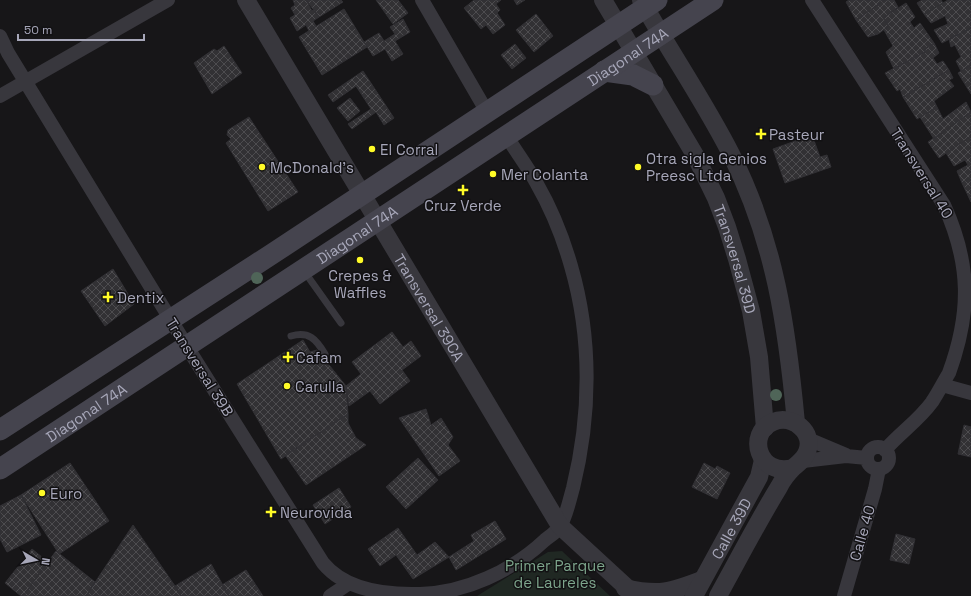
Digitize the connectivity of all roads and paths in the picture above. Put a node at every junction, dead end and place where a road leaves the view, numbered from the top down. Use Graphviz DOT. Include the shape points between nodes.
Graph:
graph roads {
  1 [pos="168,0"];
  2 [pos="246,0"];
  3 [pos="422,0"];
  4 [pos="603,0"];
  5 [pos="714,0"];
  6 [pos="812,0"];
  7 [pos="647,3"];
  8 [pos="618,26"];
  9 [pos="661,34"];
  10 [pos="0,36"];
  11 [pos="634,51"];
  12 [pos="604,71"];
  13 [pos="25,81"];
  14 [pos="653,85"];
  15 [pos="0,96"];
  16 [pos="487,112"];
  17 [pos="506,135"];
  18 [pos="362,195"];
  19 [pos="378,220"];
  20 [pos="303,269"];
  21 [pos="171,320"];
  22 [pos="341,322"];
  23 [pos="291,336"];
  24 [pos="187,346"];
  25 [pos="325,354"];
  26 [pos="942,385"];
  27 [pos="971,393"];
  28 [pos="796,423"];
  29 [pos="1,426"];
  30 [pos="765,428"];
  31 [pos="808,439"];
  32 [pos="885,450"];
  33 [pos="846,456"];
  34 [pos="867,458"];
  35 [pos="763,460"];
  36 [pos="798,465"];
  37 [pos="0,469"];
  38 [pos="879,469"];
  39 [pos="560,526"];
  40 [pos="702,580"];
  41 [pos="348,584"];
  42 [pos="630,592"];
  43 [pos="438,595"];
  44 [pos="330,596"];
  45 [pos="694,596"];
  46 [pos="718,596"];
  47 [pos="844,596"];
  1 -- 13 [label="street"];
  2 -- 18 [label="street, Transversal 39CA"];
  3 -- 16 [label="street"];
  4 -- 8 [label="street, Transversal 39D"];
  5 -- 9 [label="main road, Diagonal 74A"];
  6 -- 26 [label="street, Transversal 40" via="955,226 971,286 971,306 962,345"];
  7 -- 8 [label="main road, Diagonal 74A"];
  7 -- 9 [label="street"];
  8 -- 11 [label="street, Transversal 39D"];
  8 -- 16 [label="main road, Diagonal 74A"];
  9 -- 11 [label="main road, Diagonal 74A"];
  9 -- 28 [label="street" via="731,155 762,230 784,315"];
  10 -- 13 [label="street, Transversal 39B"];
  11 -- 12 [label="main road, Diagonal 74A"];
  11 -- 14 [label="street, Transversal 39D"];
  12 -- 14 [label="main road" via="633,75"];
  12 -- 17 [label="main road, Diagonal 74A"];
  13 -- 15 [label="street"];
  13 -- 21 [label="street, Transversal 39B"];
  14 -- 30 [label="street, Transversal 39D" via="695,155 716,198 735,252 756,336"];
  16 -- 18 [label="main road, Diagonal 74A"];
  17 -- 19 [label="main road, Diagonal 74A"];
  17 -- 39 [label="street" via="537,184 553,217 571,266 583,323 587,382 583,441 574,484"];
  18 -- 19 [label="street, Transversal 39CA"];
  18 -- 21 [label="main road, Diagonal 74A"];
  19 -- 20 [label="main road, Diagonal 74A"];
  19 -- 39 [label="street, Transversal 39CA"];
  20 -- 22 [label="lane"];
  20 -- 24 [label="main road, Diagonal 74A"];
  21 -- 24 [label="street, Transversal 39B"];
  21 -- 29 [label="main road, Diagonal 74A"];
  23 -- 25 [label="lane" via="306,334 317,340"];
  24 -- 37 [label="main road, Diagonal 74A"];
  24 -- 41 [label="street, Transversal 39B" via="323,563 331,574"];
  26 -- 27 [label="street"];
  26 -- 32 [label="street" via="932,402"];
  28 -- 30 [label="street" via="780,420"];
  28 -- 31 [label="street" via="804,430"];
  30 -- 35 [label="street" via="758,443"];
  31 -- 33 [label="street"];
  31 -- 36 [label="street" via="808,451"];
  32 -- 34 [label="street" via="878,447 873,449"];
  32 -- 38 [label="street" via="889,462"];
  33 -- 34 [label="street"];
  33 -- 36 [label="street"];
  34 -- 38 [label="street" via="871,467"];
  35 -- 36 [label="street" via="776,469 785,470"];
  35 -- 40 [label="street, Calle 39D" via="759,477"];
  36 -- 46 [label="street, Calle 39D" via="779,486"];
  38 -- 47 [label="street, Calle 40"];
  39 -- 42 [label="street, Transversal 39CA"];
  39 -- 43 [label="street, Transversal 39B" via="534,550 504,569 472,584"];
  40 -- 42 [label="street" via="671,592"];
  40 -- 45 [label="street, Calle 39D"];
  41 -- 43 [label="street, Transversal 39B" via="392,593"];
  41 -- 44 [label="street"];
}
